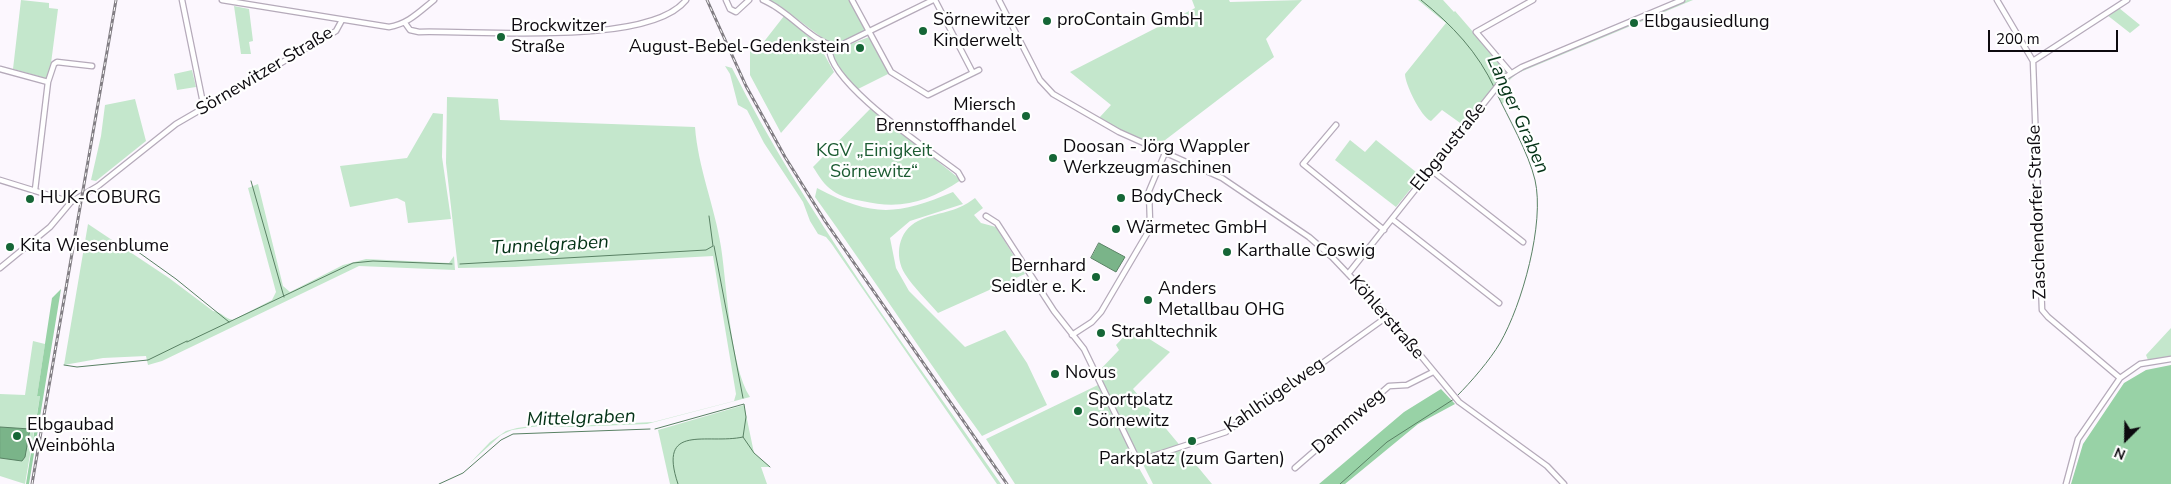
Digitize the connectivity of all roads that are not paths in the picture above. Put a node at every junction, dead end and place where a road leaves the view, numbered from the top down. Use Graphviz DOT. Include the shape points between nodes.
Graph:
graph roads {
  1 [pos="182,0"];
  2 [pos="222,0"];
  3 [pos="258,0"];
  4 [pos="434,0"];
  5 [pos="686,0"];
  6 [pos="726,0"];
  7 [pos="749,0"];
  8 [pos="763,0"];
  9 [pos="852,0"];
  10 [pos="933,0"];
  11 [pos="999,0"];
  12 [pos="1533,0"];
  13 [pos="1682,0"];
  14 [pos="1998,0"];
  15 [pos="2127,0"];
  16 [pos="258,6"];
  17 [pos="342,20"];
  18 [pos="405,23"];
  19 [pos="869,32"];
  20 [pos="830,46"];
  21 [pos="2033,61"];
  22 [pos="92,66"];
  23 [pos="0,69"];
  24 [pos="979,70"];
  25 [pos="973,74"];
  26 [pos="1511,74"];
  27 [pos="48,82"];
  28 [pos="204,108"];
  29 [pos="1336,125"];
  30 [pos="1165,153"];
  31 [pos="1431,170"];
  32 [pos="962,179"];
  33 [pos="0,180"];
  34 [pos="35,190"];
  35 [pos="71,202"];
  36 [pos="986,216"];
  37 [pos="1392,218"];
  38 [pos="1384,230"];
  39 [pos="1523,242"];
  40 [pos="0,268"];
  41 [pos="1348,274"];
  42 [pos="1499,303"];
  43 [pos="1388,316"];
  44 [pos="1072,335"];
  45 [pos="2171,358"];
  46 [pos="1433,372"];
  47 [pos="2120,378"];
  48 [pos="1295,468"];
  49 [pos="1564,484"];
  50 [pos="2066,484"];
  1 -- 28 [label="street"];
  2 -- 16 [label="street"];
  3 -- 16 [label="street"];
  4 -- 18 [label="street"];
  5 -- 18 [label="street" via="658,18 639,24 559,34 419,32 410,30"];
  6 -- 7 [label="street" via="730,9 736,12"];
  8 -- 20 [label="street"];
  9 -- 19 [label="street"];
  10 -- 19 [label="street"];
  10 -- 25 [label="street"];
  11 -- 30 [label="street, Köhlerstraße" via="1047,89 1118,132"];
  12 -- 26 [label="street" via="1476,32"];
  13 -- 26 [label="street, Elbgaustraße"];
  14 -- 21 [label="street"];
  15 -- 21 [label="street"];
  16 -- 17 [label="street"];
  17 -- 18 [label="street, Sörnewitzer Straße" via="383,27"];
  17 -- 28 [label="street, Sörnewitzer Straße" via="336,31"];
  19 -- 20 [label="street" via="837,48"];
  19 -- 25 [label="street" via="891,72 928,95"];
  20 -- 32 [label="street" via="830,60 856,94 958,172"];
  21 -- 47 [label="street, Zaschendorfer Straße" via="2041,306 2048,317"];
  22 -- 27 [label="street" via="57,62"];
  23 -- 27 [label="street"];
  24 -- 25 [label="street"];
  26 -- 31 [label="street, Elbgaustraße"];
  27 -- 34 [label="street"];
  28 -- 35 [label="street, Sörnewitzer Straße" via="176,124 98,186"];
  29 -- 38 [label="street" via="1303,164"];
  30 -- 41 [label="street, Köhlerstraße" via="1222,178 1309,237"];
  30 -- 44 [label="street" via="1149,191 1150,223 1145,239 1101,312"];
  31 -- 37 [label="street, Elbgaustraße"];
  31 -- 39 [label="street"];
  33 -- 34 [label="street"];
  34 -- 35 [label="street"];
  35 -- 40 [label="street, Sörnewitzer Straße" via="50,227"];
  36 -- 44 [label="street" via="997,223"];
  37 -- 38 [label="street, Elbgaustraße"];
  37 -- 42 [label="street"];
  38 -- 41 [label="street, Elbgaustraße"];
  41 -- 43 [label="street, Köhlerstraße"];
  43 -- 44 [label="street, Kahlhügelweg" via="1226,432 1138,461 1089,359"];
  43 -- 46 [label="street, Köhlerstraße"];
  45 -- 47 [label="street" via="2140,364"];
  46 -- 48 [label="street, Dammweg" via="1408,385 1389,386"];
  46 -- 49 [label="street, Köhlerstraße" via="1459,402 1547,466"];
  47 -- 50 [label="street" via="2078,439"];
}
